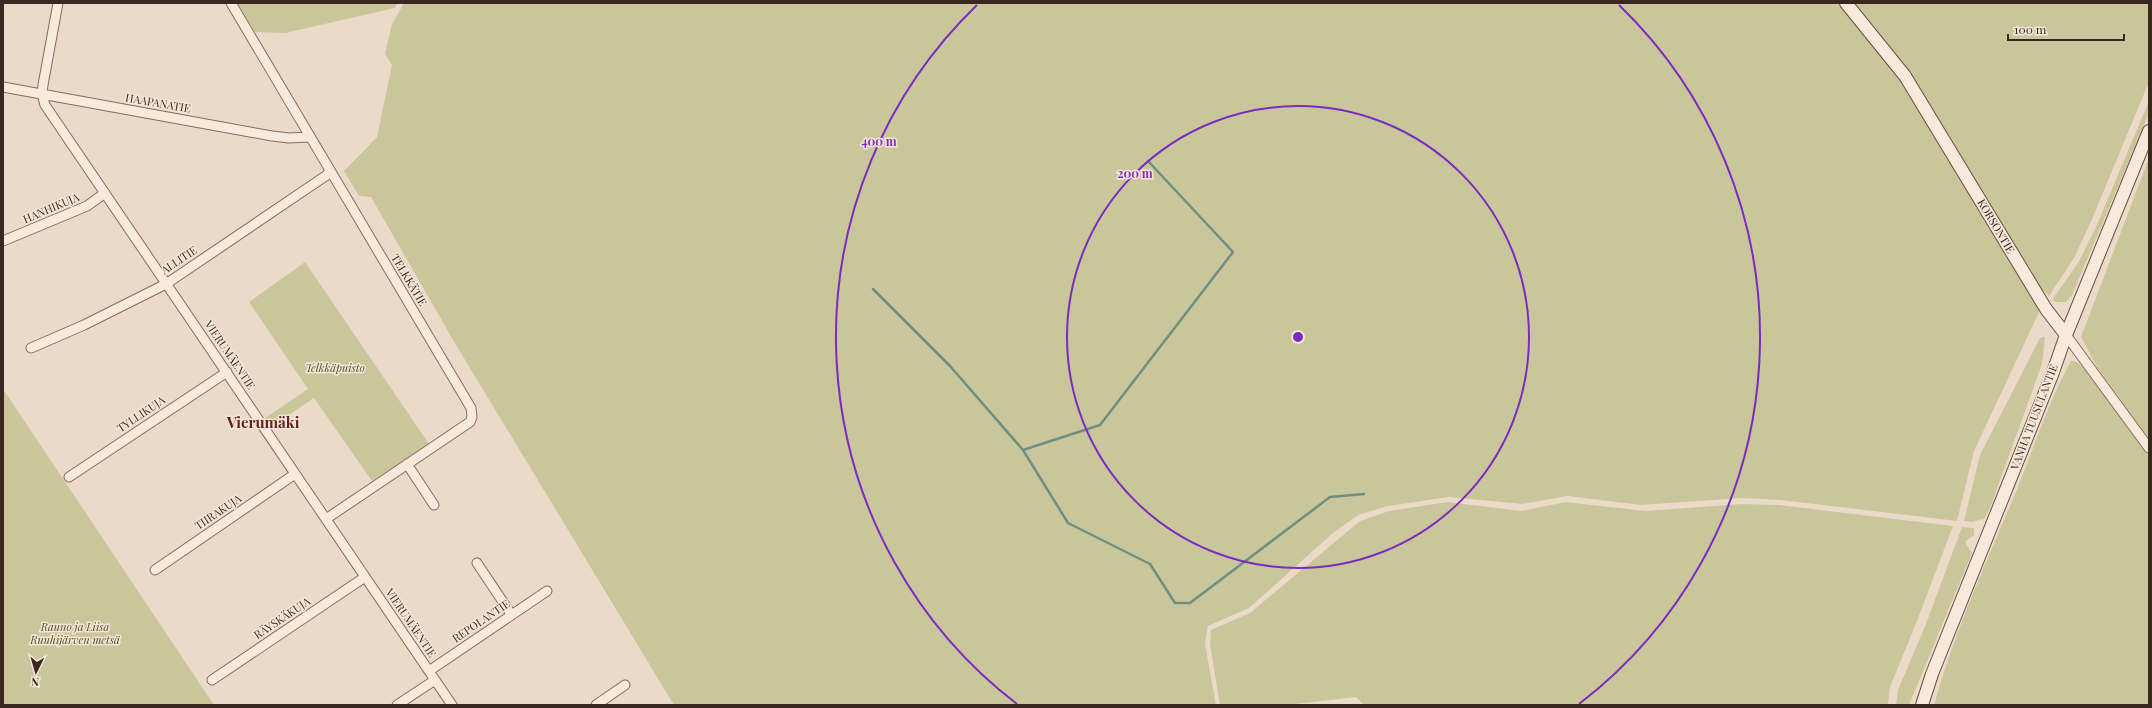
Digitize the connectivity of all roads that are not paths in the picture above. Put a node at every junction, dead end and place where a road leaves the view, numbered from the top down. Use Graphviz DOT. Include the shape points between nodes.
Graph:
graph roads {
  1 [pos="58,3"];
  2 [pos="230,3"];
  3 [pos="1846,3"];
  4 [pos="3,87"];
  5 [pos="42,94"];
  6 [pos="2149,130"];
  7 [pos="309,137"];
  8 [pos="329,172"];
  9 [pos="105,193"];
  10 [pos="3,242"];
  11 [pos="166,284"];
  12 [pos="2066,335"];
  13 [pos="30,348"];
  14 [pos="227,372"];
  15 [pos="2149,448"];
  16 [pos="406,464"];
  17 [pos="295,474"];
  18 [pos="69,476"];
  19 [pos="434,505"];
  20 [pos="326,519"];
  21 [pos="477,563"];
  22 [pos="155,570"];
  23 [pos="365,577"];
  24 [pos="546,592"];
  25 [pos="511,614"];
  26 [pos="429,671"];
  27 [pos="212,680"];
  28 [pos="435,680"];
  29 [pos="625,686"];
  30 [pos="397,705"];
  31 [pos="452,705"];
  32 [pos="596,705"];
  33 [pos="1922,705"];
  1 -- 5 [label="street"];
  2 -- 7 [label="street, TELKKÄTIE" via="288,97"];
  3 -- 12 [label="main road, KORSONTIE" via="1905,76 2034,290"];
  4 -- 5 [label="street, HAAPANATIE"];
  5 -- 7 [label="street, HAAPANATIE" via="272,136"];
  5 -- 9 [label="street, VIERUMÄENTIE" via="45,105"];
  6 -- 12 [label="main road, VANHA TUUSULANTIE"];
  7 -- 8 [label="street, TELKKÄTIE"];
  8 -- 11 [label="street, ALLITIE" via="327,176"];
  8 -- 16 [label="street, TELKKÄTIE" via="471,408 470,422"];
  9 -- 10 [label="street, HANHIKUJA" via="87,206"];
  9 -- 11 [label="street, VIERUMÄENTIE"];
  11 -- 13 [label="street, ALLITIE" via="84,325"];
  11 -- 14 [label="street, VIERUMÄENTIE"];
  12 -- 15 [label="street, KORSONTIE"];
  12 -- 33 [label="main road, VANHA TUUSULANTIE"];
  14 -- 17 [label="street, VIERUMÄENTIE"];
  14 -- 18 [label="street, TYLLIKUJA"];
  16 -- 19 [label="street"];
  16 -- 20 [label="street, TELKKÄTIE"];
  17 -- 20 [label="street, VIERUMÄENTIE"];
  17 -- 22 [label="street, TIIRAKUJA"];
  20 -- 23 [label="street, VIERUMÄENTIE"];
  21 -- 25 [label="street"];
  23 -- 26 [label="street, VIERUMÄENTIE"];
  23 -- 27 [label="street, RÄYSKÄKUJA"];
  24 -- 25 [label="street, REPOLANTIE"];
  25 -- 26 [label="street, REPOLANTIE"];
  26 -- 28 [label="street, VIERUMÄENTIE"];
  28 -- 30 [label="street"];
  28 -- 31 [label="street, VIERUMÄENTIE"];
  29 -- 32 [label="street"];
}
